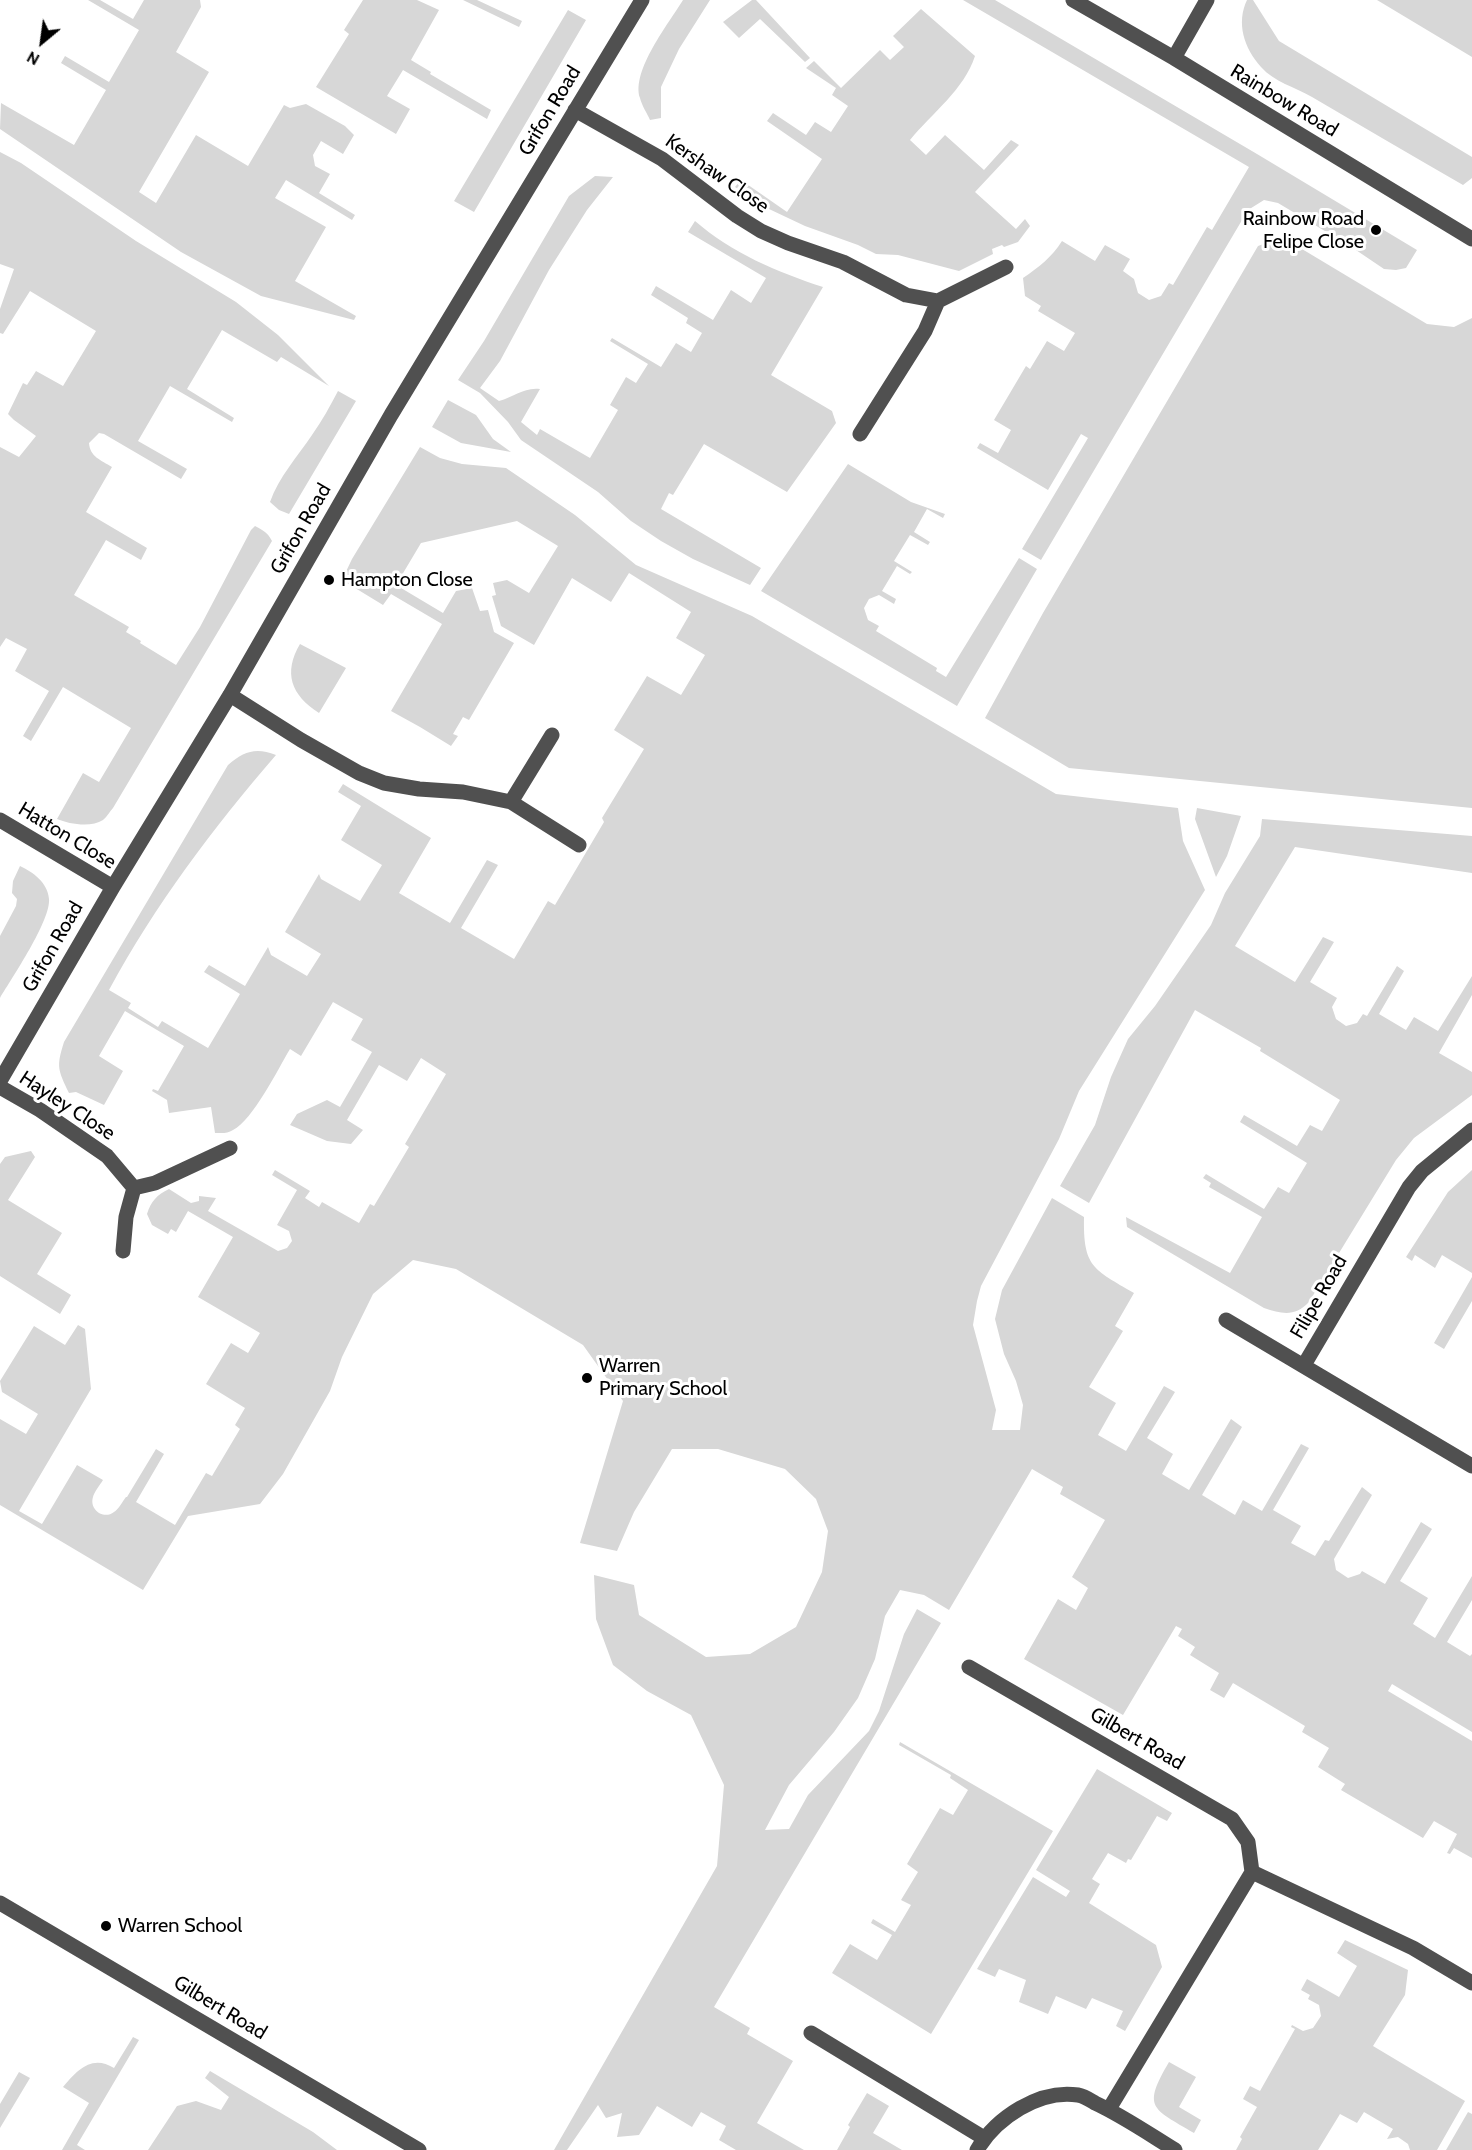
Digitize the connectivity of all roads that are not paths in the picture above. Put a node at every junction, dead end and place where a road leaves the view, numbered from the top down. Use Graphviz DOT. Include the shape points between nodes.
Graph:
graph roads {
  1 [pos="642,0"];
  2 [pos="1073,0"];
  3 [pos="1206,0"];
  4 [pos="1174,58"];
  5 [pos="576,110"];
  6 [pos="1472,240"];
  7 [pos="1006,267"];
  8 [pos="938,301"];
  9 [pos="860,434"];
  10 [pos="230,694"];
  11 [pos="552,735"];
  12 [pos="512,802"];
  13 [pos="0,820"];
  14 [pos="579,845"];
  15 [pos="113,888"];
  16 [pos="0,1081"];
  17 [pos="0,1087"];
  18 [pos="1472,1130"];
  19 [pos="230,1148"];
  20 [pos="134,1188"];
  21 [pos="123,1251"];
  22 [pos="1226,1320"];
  23 [pos="1304,1365"];
  24 [pos="1472,1466"];
  25 [pos="969,1667"];
  26 [pos="1252,1872"];
  27 [pos="0,1903"];
  28 [pos="1472,1983"];
  29 [pos="811,2033"];
  30 [pos="1109,2109"];
  31 [pos="981,2144"];
  32 [pos="419,2150"];
  33 [pos="1175,2150"];
  1 -- 5 [label="street, Grifon Road"];
  2 -- 4 [label="street, Rainbow Road"];
  3 -- 4 [label="street"];
  4 -- 6 [label="street, Rainbow Road"];
  5 -- 8 [label="street, Kershaw Close" via="662,159 761,231 843,262 906,295"];
  5 -- 10 [label="street, Grifon Road" via="391,415"];
  7 -- 8 [label="street"];
  8 -- 9 [label="street" via="925,331"];
  10 -- 12 [label="street" via="367,777 384,783"];
  10 -- 15 [label="street, Grifon Road"];
  11 -- 12 [label="street"];
  12 -- 14 [label="street"];
  13 -- 15 [label="street, Hatton Close"];
  15 -- 16 [label="street, Grifon Road"];
  17 -- 20 [label="street, Hayley Close" via="106,1156"];
  18 -- 23 [label="street, Filipe Road" via="1408,1187"];
  19 -- 20 [label="street" via="155,1183"];
  20 -- 21 [label="street"];
  22 -- 23 [label="street"];
  23 -- 24 [label="street, Filipe Road"];
  25 -- 26 [label="street, Gilbert Road" via="1232,1819 1248,1842"];
  26 -- 28 [label="street" via="1413,1948"];
  26 -- 30 [label="street"];
  27 -- 32 [label="street, Gilbert Road"];
  29 -- 31 [label="street"];
  30 -- 31 [label="street" via="1079,2095 1052,2096 1003,2118"];
  30 -- 33 [label="street"];
}
